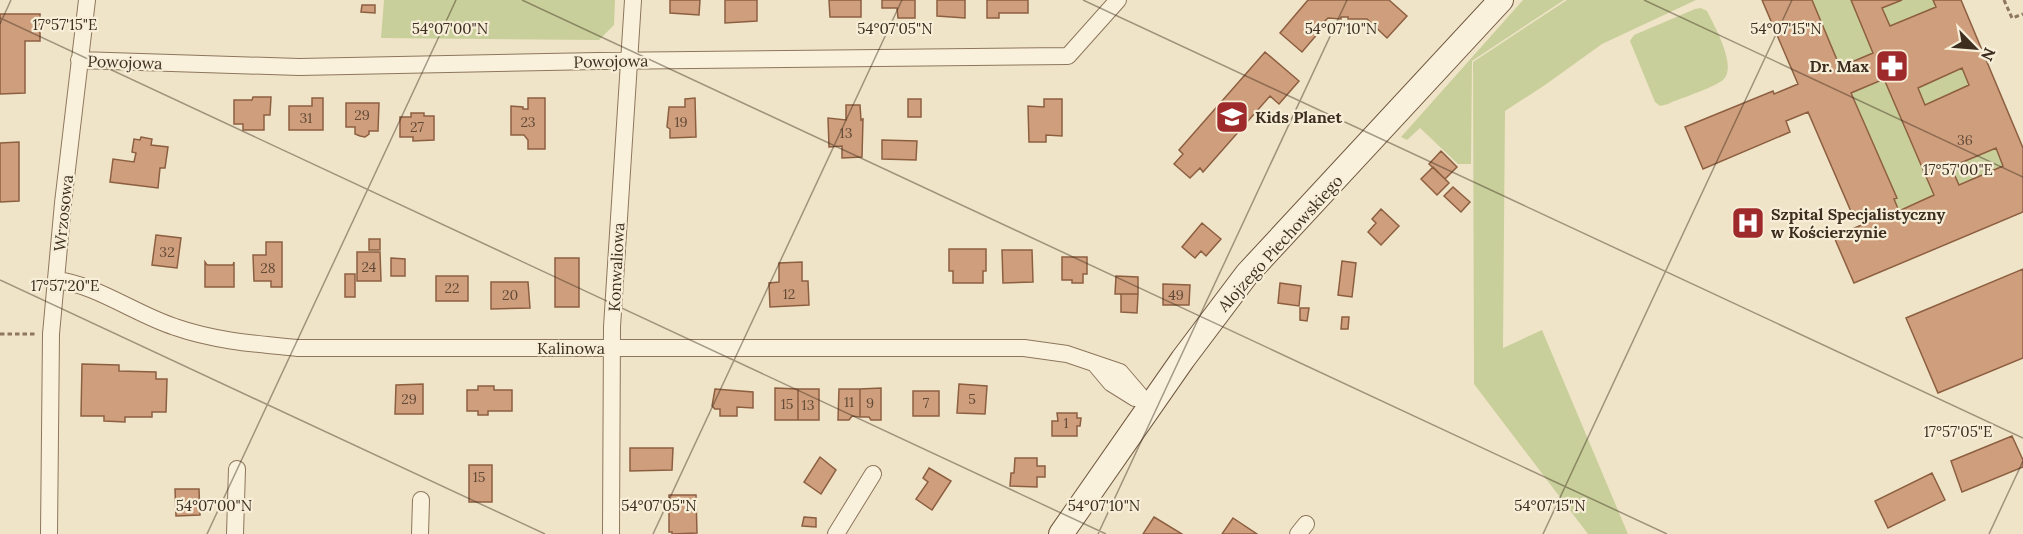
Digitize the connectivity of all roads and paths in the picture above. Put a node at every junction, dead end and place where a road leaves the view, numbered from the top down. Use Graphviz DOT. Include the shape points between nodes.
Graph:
graph roads {
  1 [pos="87,0"];
  2 [pos="633,0"];
  3 [pos="1118,0"];
  4 [pos="1502,0"];
  5 [pos="2004,0"];
  6 [pos="2023,14"];
  7 [pos="79,60"];
  8 [pos="628,61"];
  9 [pos="56,280"];
  10 [pos="0,334"];
  11 [pos="40,334"];
  12 [pos="612,348"];
  13 [pos="1150,407"];
  14 [pos="237,469"];
  15 [pos="873,474"];
  16 [pos="421,500"];
  17 [pos="49,534"];
  18 [pos="236,534"];
  19 [pos="420,534"];
  20 [pos="611,534"];
  21 [pos="836,534"];
  22 [pos="1061,534"];
  1 -- 7 [label="street, Wrzosowa"];
  2 -- 8 [label="street, Konwaliowa"];
  3 -- 8 [label="street, Powojowa" via="1068,56"];
  4 -- 13 [label="street, Alojzego Piechowskiego" via="1246,274"];
  5 -- 6 [label="path" via="2012,18"];
  7 -- 8 [label="street, Powojowa" via="299,67"];
  7 -- 9 [label="street, Wrzosowa"];
  8 -- 12 [label="street, Konwaliowa"];
  9 -- 12 [label="street, Kalinowa" via="92,290 175,327 240,342 318,348"];
  9 -- 17 [label="street, Wrzosowa" via="51,334"];
  10 -- 11 [label="path"];
  12 -- 13 [label="street, Kalinowa" via="1024,348 1067,354 1119,372"];
  12 -- 20 [label="street, Konwaliowa"];
  13 -- 22 [label="street, Alojzego Piechowskiego"];
  14 -- 18 [label="street"];
  15 -- 21 [label="street"];
  16 -- 19 [label="street"];
}
